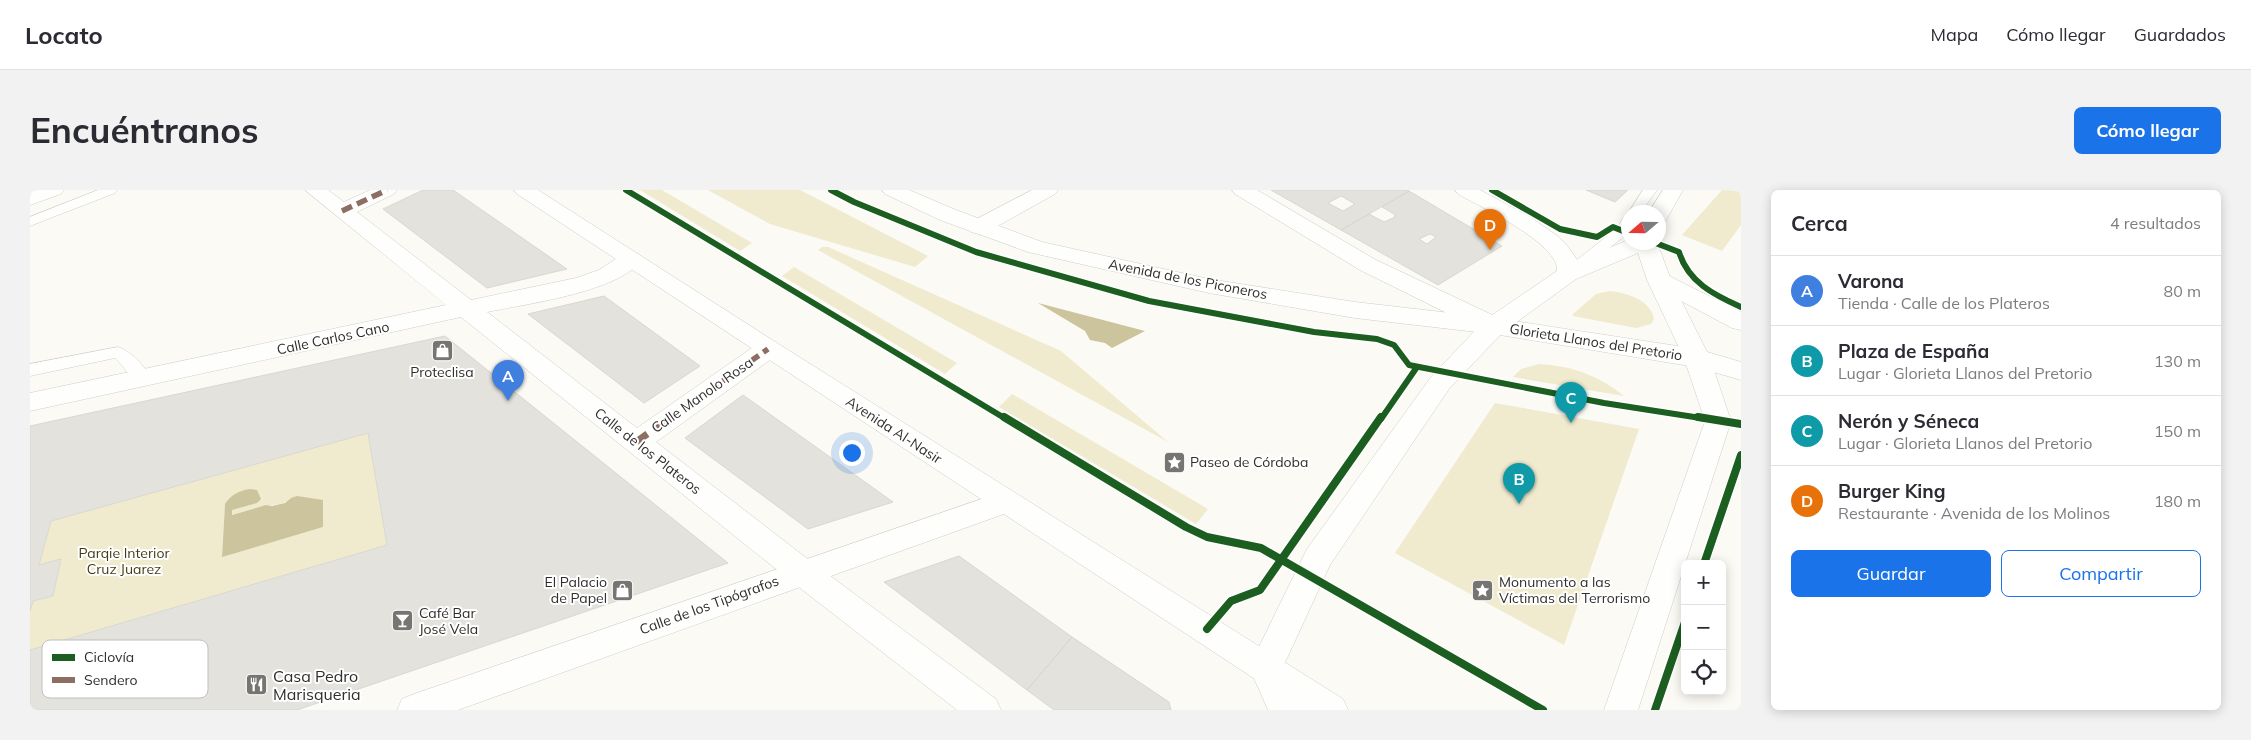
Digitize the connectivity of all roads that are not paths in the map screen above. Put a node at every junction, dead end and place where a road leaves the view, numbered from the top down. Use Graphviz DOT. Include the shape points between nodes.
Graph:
graph roads {
  1 [pos="54,190"];
  2 [pos="110,190"];
  3 [pos="315,190"];
  4 [pos="388,190"];
  5 [pos="524,190"];
  6 [pos="892,190"];
  7 [pos="1048,190"];
  8 [pos="1242,190"];
  9 [pos="1465,190"];
  10 [pos="1650,190"];
  11 [pos="1674,190"];
  12 [pos="30,199"];
  13 [pos="1639,205"];
  14 [pos="1664,205"];
  15 [pos="342,211"];
  16 [pos="30,222"];
  17 [pos="979,227"];
  18 [pos="1539,232"];
  19 [pos="1621,232"];
  20 [pos="1621,249"];
  21 [pos="1648,250"];
  22 [pos="1606,253"];
  23 [pos="631,259"];
  24 [pos="1568,274"];
  25 [pos="1659,280"];
  26 [pos="468,309"];
  27 [pos="1741,322"];
  28 [pos="1494,326"];
  29 [pos="768,349"];
  30 [pos="1697,358"];
  31 [pos="30,370"];
  32 [pos="1741,371"];
  33 [pos="144,379"];
  34 [pos="30,402"];
  35 [pos="636,442"];
  36 [pos="1005,502"];
  37 [pos="802,572"];
  38 [pos="1266,668"];
  39 [pos="414,710"];
  40 [pos="984,710"];
  41 [pos="1285,710"];
  42 [pos="1331,710"];
  43 [pos="1621,710"];
  1 -- 12 [label="main road"];
  2 -- 16 [label="lane"];
  3 -- 15 [label="main road, Calle de los Plateros"];
  4 -- 15 [label="main road"];
  5 -- 23 [label="main road, Avenida Al-Nasir"];
  6 -- 17 [label="main road, Avenida de los Piconeros"];
  7 -- 17 [label="main road"];
  8 -- 28 [label="main road" via="1368,265"];
  9 -- 18 [label="main road"];
  10 -- 13 [label="lane"];
  11 -- 14 [label="main road"];
  15 -- 26 [label="main road, Calle de los Plateros"];
  17 -- 28 [label="main road, Avenida de los Piconeros" via="1036,247 1209,286 1355,310"];
  18 -- 22 [label="main road"];
  18 -- 24 [label="main road" via="1563,253 1569,264"];
  19 -- 22 [label="lane"];
  20 -- 22 [label="main road"];
  21 -- 25 [label="main road"];
  22 -- 24 [label="main road"];
  23 -- 26 [label="main road, Calle Carlos Cano" via="606,275 581,284"];
  23 -- 29 [label="main road, Avenida Al-Nasir"];
  24 -- 28 [label="main road"];
  25 -- 27 [label="main road"];
  25 -- 30 [label="main road"];
  26 -- 33 [label="main road, Calle Carlos Cano"];
  26 -- 35 [label="main road, Calle de los Plateros"];
  28 -- 30 [label="main road, Glorieta Llanos del Pretorio"];
  28 -- 38 [label="main road, Glorieta Llanos del Pretorio" via="1440,383 1318,558"];
  29 -- 35 [label="main road, Calle Manolo Rosa"];
  29 -- 36 [label="main road, Avenida Al-Nasir"];
  30 -- 32 [label="main road"];
  30 -- 43 [label="main road, Glorieta Llanos del Pretorio" via="1718,421"];
  31 -- 33 [label="lane" via="118,352"];
  33 -- 34 [label="main road, Calle Carlos Cano"];
  35 -- 37 [label="main road, Calle de los Plateros"];
  36 -- 37 [label="main road, Calle de los Tipógrafos"];
  36 -- 38 [label="main road, Avenida Al-Nasir"];
  37 -- 39 [label="main road, Calle de los Tipógrafos"];
  37 -- 40 [label="main road, Calle de los Plateros"];
  38 -- 41 [label="main road"];
  38 -- 42 [label="main road"];
}
